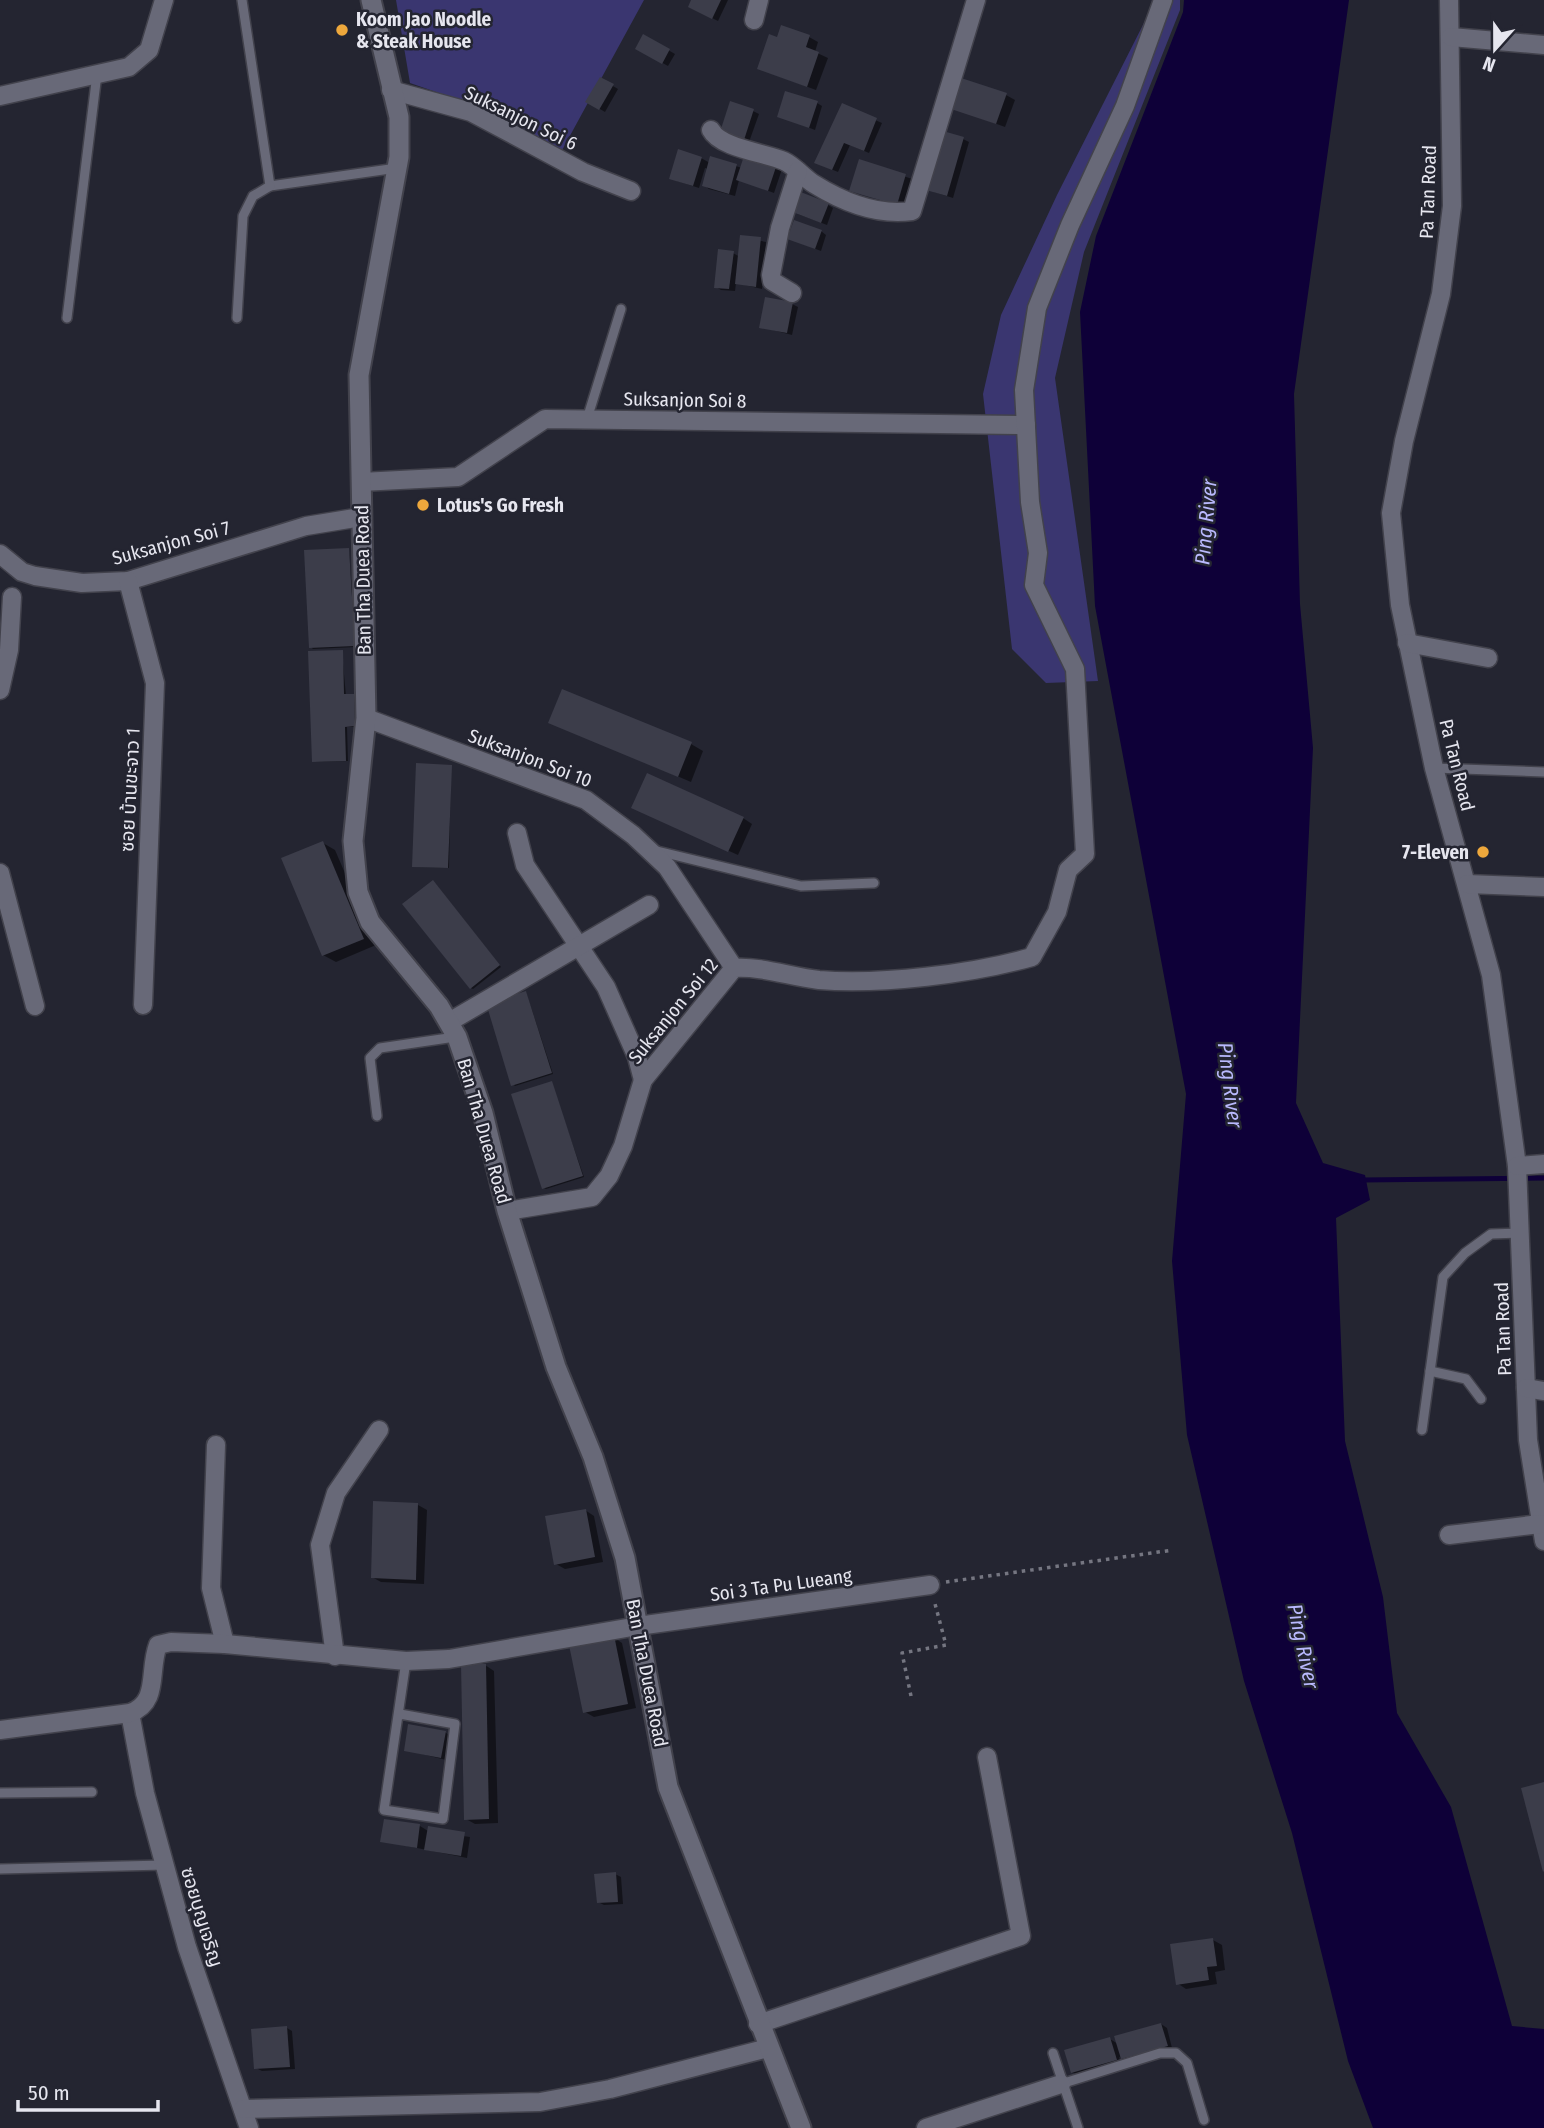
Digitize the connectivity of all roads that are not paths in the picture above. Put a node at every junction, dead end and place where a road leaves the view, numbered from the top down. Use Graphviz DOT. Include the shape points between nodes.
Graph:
graph roads {
  1 [pos="164,0"];
  2 [pos="242,0"];
  3 [pos="371,0"];
  4 [pos="759,0"];
  5 [pos="976,0"];
  6 [pos="1163,0"];
  7 [pos="1449,0"];
  8 [pos="754,20"];
  9 [pos="1451,37"];
  10 [pos="1544,45"];
  11 [pos="97,74"];
  12 [pos="391,90"];
  13 [pos="0,96"];
  14 [pos="711,130"];
  15 [pos="397,168"];
  16 [pos="798,171"];
  17 [pos="270,186"];
  18 [pos="631,191"];
  19 [pos="792,293"];
  20 [pos="621,309"];
  21 [pos="67,318"];
  22 [pos="237,318"];
  23 [pos="587,419"];
  24 [pos="1026,425"];
  25 [pos="361,482"];
  26 [pos="361,517"];
  27 [pos="0,541"];
  28 [pos="0,554"];
  29 [pos="35,576"];
  30 [pos="128,581"];
  31 [pos="6,602"];
  32 [pos="1407,643"];
  33 [pos="1488,658"];
  34 [pos="0,690"];
  35 [pos="366,718"];
  36 [pos="1434,768"];
  37 [pos="1544,772"];
  38 [pos="517,833"];
  39 [pos="648,849"];
  40 [pos="0,873"];
  41 [pos="874,883"];
  42 [pos="1467,884"];
  43 [pos="1544,887"];
  44 [pos="649,905"];
  45 [pos="580,948"];
  46 [pos="734,968"];
  47 [pos="143,1004"];
  48 [pos="35,1006"];
  49 [pos="453,1029"];
  50 [pos="643,1080"];
  51 [pos="377,1116"];
  52 [pos="1544,1164"];
  53 [pos="1517,1166"];
  54 [pos="507,1211"];
  55 [pos="1520,1233"];
  56 [pos="1430,1371"];
  57 [pos="1526,1388"];
  58 [pos="1544,1391"];
  59 [pos="1481,1399"];
  60 [pos="379,1430"];
  61 [pos="1422,1430"];
  62 [pos="216,1445"];
  63 [pos="1542,1533"];
  64 [pos="1449,1535"];
  65 [pos="930,1585"];
  66 [pos="638,1626"];
  67 [pos="225,1644"];
  68 [pos="335,1656"];
  69 [pos="406,1661"];
  70 [pos="130,1713"];
  71 [pos="400,1714"];
  72 [pos="0,1730"];
  73 [pos="987,1757"];
  74 [pos="92,1792"];
  75 [pos="0,1793"];
  76 [pos="164,1864"];
  77 [pos="0,1869"];
  78 [pos="758,2024"];
  79 [pos="768,2048"];
  80 [pos="1053,2053"];
  81 [pos="1061,2084"];
  82 [pos="243,2109"];
  83 [pos="1204,2120"];
  84 [pos="249,2128"];
  85 [pos="801,2128"];
  86 [pos="926,2128"];
  87 [pos="1078,2128"];
  1 -- 11 [label="street" via="149,50 129,67"];
  2 -- 17 [label="lane"];
  3 -- 12 [label="street, Ban Tha Duea Road"];
  4 -- 8 [label="street"];
  5 -- 16 [label="street" via="912,211 880,212 841,199"];
  6 -- 24 [label="street" via="1125,106 1037,308 1024,390"];
  7 -- 9 [label="street, Pa Tan Road"];
  9 -- 10 [label="street"];
  9 -- 32 [label="street, Pa Tan Road" via="1452,206 1441,294 1391,513"];
  11 -- 13 [label="street"];
  11 -- 21 [label="lane"];
  12 -- 15 [label="street, Ban Tha Duea Road" via="399,117"];
  12 -- 18 [label="street, Suksanjon Soi 6" via="471,112 572,167"];
  14 -- 16 [label="street" via="717,138 786,162"];
  15 -- 17 [label="lane"];
  15 -- 25 [label="street, Ban Tha Duea Road" via="359,375"];
  16 -- 19 [label="street" via="771,275 772,281"];
  17 -- 22 [label="lane" via="253,197 243,216"];
  20 -- 23 [label="lane"];
  23 -- 24 [label="street, Suksanjon Soi 8"];
  23 -- 25 [label="street, Suksanjon Soi 8" via="545,419 458,477"];
  24 -- 46 [label="street, Suksanjon Soi 12" via="1038,553 1034,585 1075,669 1086,823 1085,854 1068,870 1057,912 1032,957 1002,966 889,979 820,980"];
  25 -- 26 [label="street, Ban Tha Duea Road"];
  26 -- 30 [label="street, Suksanjon Soi 7" via="306,526"];
  26 -- 35 [label="street, Ban Tha Duea Road"];
  27 -- 29 [label="street" via="30,565"];
  28 -- 29 [label="street" via="22,572"];
  29 -- 30 [label="street, Suksanjon Soi 7" via="82,583"];
  29 -- 31 [label="street"];
  30 -- 47 [label="street, ซอย บ้านขะจาว 1" via="155,683"];
  31 -- 34 [label="street" via="9,650"];
  32 -- 33 [label="street"];
  32 -- 36 [label="street, Pa Tan Road"];
  35 -- 39 [label="street, Suksanjon Soi 10" via="586,800"];
  35 -- 49 [label="street, Ban Tha Duea Road" via="353,841 358,892 370,922"];
  36 -- 37 [label="lane"];
  36 -- 42 [label="street, Pa Tan Road"];
  38 -- 45 [label="street" via="525,865"];
  39 -- 41 [label="lane" via="802,886"];
  39 -- 46 [label="street, Suksanjon Soi 10" via="667,867"];
  40 -- 48 [label="street"];
  42 -- 43 [label="street"];
  42 -- 53 [label="street, Pa Tan Road" via="1491,975"];
  44 -- 45 [label="street"];
  45 -- 49 [label="street"];
  45 -- 50 [label="street" via="606,987"];
  46 -- 50 [label="street, Suksanjon Soi 12"];
  49 -- 51 [label="lane" via="380,1048 370,1058"];
  49 -- 54 [label="street, Ban Tha Duea Road" via="483,1113"];
  50 -- 54 [label="street, Suksanjon Soi 12" via="623,1146 593,1197"];
  52 -- 53 [label="street"];
  53 -- 55 [label="street, Pa Tan Road"];
  54 -- 66 [label="street, Ban Tha Duea Road" via="556,1367 593,1457 625,1558"];
  55 -- 56 [label="lane" via="1492,1234 1465,1253 1443,1277"];
  55 -- 57 [label="street, Pa Tan Road"];
  56 -- 59 [label="lane" via="1466,1379"];
  56 -- 61 [label="lane"];
  57 -- 58 [label="street"];
  57 -- 63 [label="street, Pa Tan Road" via="1528,1440"];
  60 -- 68 [label="street" via="336,1493 320,1545"];
  62 -- 67 [label="street" via="211,1588"];
  63 -- 64 [label="street"];
  65 -- 66 [label="street, Soi 3 Ta Pu Lueang"];
  66 -- 69 [label="street, Soi 3 Ta Pu Lueang" via="449,1659"];
  66 -- 78 [label="street, Ban Tha Duea Road" via="668,1787"];
  67 -- 68 [label="street, Soi 3 Ta Pu Lueang"];
  67 -- 70 [label="street, Soi 3 Ta Pu Lueang" via="158,1645 150,1698 142,1709"];
  68 -- 69 [label="street, Soi 3 Ta Pu Lueang"];
  69 -- 71 [label="lane"];
  70 -- 72 [label="street"];
  70 -- 76 [label="street, ซอยบุญเจริญ"];
  71 -- 71 [label="lane" via="455,1724 443,1819 384,1810"];
  73 -- 78 [label="street" via="1021,1936"];
  74 -- 75 [label="lane"];
  76 -- 77 [label="lane"];
  76 -- 82 [label="street, ซอยบุญเจริญ" via="187,1947"];
  78 -- 79 [label="street, Ban Tha Duea Road"];
  79 -- 82 [label="street" via="540,2102"];
  79 -- 85 [label="street, Ban Tha Duea Road"];
  80 -- 81 [label="lane"];
  81 -- 83 [label="lane" via="1160,2053 1176,2053 1187,2063"];
  81 -- 86 [label="street"];
  81 -- 87 [label="lane"];
  82 -- 84 [label="street, ซอยบุญเจริญ"];
}
